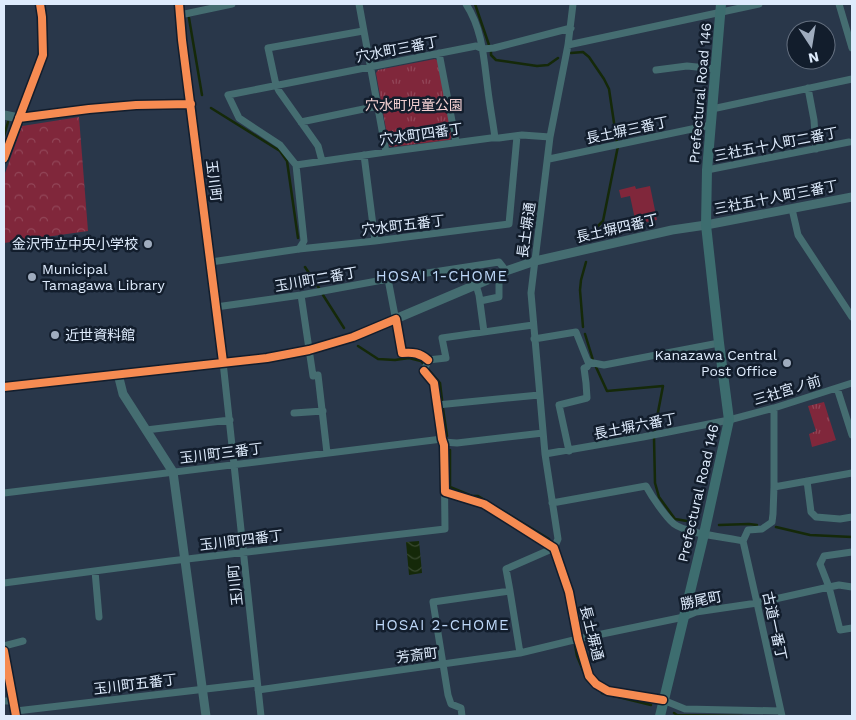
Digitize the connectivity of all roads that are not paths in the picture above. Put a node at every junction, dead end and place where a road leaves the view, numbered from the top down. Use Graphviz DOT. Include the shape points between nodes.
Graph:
graph roads {
  1 [pos="40,4"];
  2 [pos="179,4"];
  3 [pos="232,4"];
  4 [pos="359,4"];
  5 [pos="466,4"];
  6 [pos="573,4"];
  7 [pos="758,4"];
  8 [pos="839,4"];
  9 [pos="721,8"];
  10 [pos="180,15"];
  11 [pos="570,28"];
  12 [pos="363,31"];
  13 [pos="568,45"];
  14 [pos="852,48"];
  15 [pos="483,49"];
  16 [pos="440,54"];
  17 [pos="371,66"];
  18 [pos="716,68"];
  19 [pos="656,70"];
  20 [pos="852,78"];
  21 [pos="276,84"];
  22 [pos="808,88"];
  23 [pos="191,104"];
  24 [pos="378,106"];
  25 [pos="712,109"];
  26 [pos="4,115"];
  27 [pos="19,118"];
  28 [pos="301,122"];
  29 [pos="711,125"];
  30 [pos="517,136"];
  31 [pos="495,138"];
  32 [pos="550,138"];
  33 [pos="456,142"];
  34 [pos="849,142"];
  35 [pos="816,149"];
  36 [pos="386,152"];
  37 [pos="364,155"];
  38 [pos="4,158"];
  39 [pos="548,159"];
  40 [pos="322,161"];
  41 [pos="296,165"];
  42 [pos="707,170"];
  43 [pos="852,196"];
  44 [pos="792,209"];
  45 [pos="706,225"];
  46 [pos="375,241"];
  47 [pos="299,248"];
  48 [pos="535,261"];
  49 [pos="211,262"];
  50 [pos="503,273"];
  51 [pos="388,279"];
  52 [pos="476,285"];
  53 [pos="302,295"];
  54 [pos="480,301"];
  55 [pos="216,307"];
  56 [pos="852,317"];
  57 [pos="396,318"];
  58 [pos="533,325"];
  59 [pos="484,332"];
  60 [pos="534,339"];
  61 [pos="719,343"];
  62 [pos="309,350"];
  63 [pos="223,362"];
  64 [pos="590,362"];
  65 [pos="427,364"];
  66 [pos="118,374"];
  67 [pos="852,383"];
  68 [pos="4,387"];
  69 [pos="837,388"];
  70 [pos="539,395"];
  71 [pos="437,405"];
  72 [pos="774,408"];
  73 [pos="323,411"];
  74 [pos="294,413"];
  75 [pos="230,420"];
  76 [pos="729,420"];
  77 [pos="146,430"];
  78 [pos="543,433"];
  79 [pos="852,435"];
  80 [pos="442,440"];
  81 [pos="569,450"];
  82 [pos="327,453"];
  83 [pos="545,454"];
  84 [pos="234,464"];
  85 [pos="173,472"];
  86 [pos="852,473"];
  87 [pos="807,481"];
  88 [pos="774,487"];
  89 [pos="445,492"];
  90 [pos="4,493"];
  91 [pos="552,503"];
  92 [pos="852,517"];
  93 [pos="704,534"];
  94 [pos="743,540"];
  95 [pos="554,548"];
  96 [pos="852,552"];
  97 [pos="244,553"];
  98 [pos="185,560"];
  99 [pos="95,571"];
  100 [pos="4,583"];
  101 [pos="829,587"];
  102 [pos="852,587"];
  103 [pos="510,591"];
  104 [pos="758,603"];
  105 [pos="99,617"];
  106 [pos="684,617"];
  107 [pos="852,628"];
  108 [pos="578,639"];
  109 [pos="23,642"];
  110 [pos="4,646"];
  111 [pos="4,651"];
  112 [pos="520,653"];
  113 [pos="442,664"];
  114 [pos="258,686"];
  115 [pos="202,689"];
  116 [pos="663,700"];
  117 [pos="4,701"];
  118 [pos="13,701"];
  119 [pos="16,714"];
  120 [pos="781,714"];
  121 [pos="206,716"];
  122 [pos="261,716"];
  123 [pos="462,716"];
  124 [pos="660,716"];
  1 -- 27 [label="street" via="43,55"];
  2 -- 10 [label="street, 玉川町"];
  3 -- 10 [label="street"];
  4 -- 12 [label="street"];
  5 -- 15 [label="street" via="475,19"];
  6 -- 11 [label="street, 長土塀通"];
  7 -- 9 [label="street"];
  8 -- 14 [label="street"];
  9 -- 13 [label="street"];
  9 -- 18 [label="main road, Prefectural Road 146"];
  10 -- 23 [label="street, 玉川町"];
  11 -- 13 [label="street, 長土塀通"];
  11 -- 15 [label="street, 穴水町三番丁"];
  12 -- 17 [label="street"];
  12 -- 21 [label="street" via="268,48"];
  13 -- 32 [label="street, 長土塀通"];
  15 -- 16 [label="street, 穴水町三番丁" via="476,46"];
  15 -- 31 [label="street"];
  16 -- 17 [label="street, 穴水町三番丁"];
  16 -- 33 [label="street"];
  17 -- 21 [label="street, 穴水町三番丁"];
  17 -- 24 [label="street"];
  18 -- 19 [label="street" via="687,66"];
  18 -- 25 [label="main road, Prefectural Road 146"];
  20 -- 22 [label="street"];
  21 -- 28 [label="street"];
  21 -- 41 [label="street, 穴水町三番丁" via="228,95 239,118 280,146"];
  22 -- 25 [label="street"];
  22 -- 35 [label="street"];
  23 -- 27 [label="street" via="127,106"];
  23 -- 49 [label="street, 玉川町"];
  24 -- 28 [label="street"];
  24 -- 36 [label="street"];
  25 -- 29 [label="main road, Prefectural Road 146"];
  26 -- 27 [label="street"];
  27 -- 38 [label="street"];
  28 -- 40 [label="street" via="318,146"];
  29 -- 39 [label="street, 長土塀三番丁"];
  29 -- 42 [label="main road, Prefectural Road 146"];
  30 -- 31 [label="street, 穴水町四番丁"];
  30 -- 32 [label="street, 穴水町四番丁"];
  30 -- 46 [label="street, 穴水町五番丁" via="509,224"];
  31 -- 33 [label="street, 穴水町四番丁"];
  32 -- 39 [label="street, 長土塀通"];
  33 -- 36 [label="street, 穴水町四番丁"];
  34 -- 35 [label="street, 三社五十人町二番丁"];
  35 -- 42 [label="street, 三社五十人町二番丁"];
  36 -- 37 [label="street, 穴水町四番丁"];
  37 -- 40 [label="street, 穴水町四番丁"];
  37 -- 46 [label="street"];
  39 -- 48 [label="street, 長土塀通"];
  40 -- 41 [label="street, 穴水町四番丁"];
  41 -- 47 [label="street" via="304,241"];
  42 -- 45 [label="main road, Prefectural Road 146"];
  43 -- 44 [label="street, 三社五十人町三番丁"];
  44 -- 45 [label="street, 三社五十人町三番丁"];
  44 -- 56 [label="street" via="798,235"];
  45 -- 48 [label="street, 長土塀四番丁"];
  45 -- 61 [label="main road, Prefectural Road 146"];
  46 -- 47 [label="street, 穴水町五番丁"];
  47 -- 49 [label="street, 穴水町五番丁"];
  48 -- 50 [label="street, 長土塀四番丁"];
  48 -- 58 [label="street, 長土塀通" via="531,293"];
  49 -- 55 [label="street, 玉川町"];
  50 -- 51 [label="street, 玉川町二番丁" via="498,262"];
  50 -- 52 [label="street, 長土塀四番丁"];
  50 -- 54 [label="street" via="499,297"];
  51 -- 53 [label="street, 玉川町二番丁"];
  51 -- 57 [label="street"];
  52 -- 54 [label="street"];
  52 -- 57 [label="street, 長土塀四番丁"];
  53 -- 55 [label="street, 玉川町二番丁"];
  53 -- 62 [label="street"];
  54 -- 59 [label="street"];
  55 -- 63 [label="street, 玉川町"];
  57 -- 62 [label="street, 長土塀四番丁" via="353,337"];
  57 -- 65 [label="street" via="402,353 423,355"];
  58 -- 59 [label="street"];
  58 -- 60 [label="street, 長土塀通"];
  59 -- 65 [label="street" via="442,338 446,358"];
  60 -- 64 [label="street" via="576,332"];
  60 -- 70 [label="street, 長土塀通"];
  61 -- 64 [label="street" via="604,364"];
  61 -- 76 [label="main road, Prefectural Road 146"];
  62 -- 63 [label="street, 長土塀四番丁"];
  62 -- 73 [label="street" via="313,376 318,375"];
  63 -- 66 [label="street, 長土塀四番丁"];
  63 -- 75 [label="street, 玉川町"];
  64 -- 81 [label="street" via="584,368 587,398 560,405"];
  65 -- 71 [label="street" via="424,371 434,383"];
  66 -- 68 [label="street, 長土塀四番丁"];
  66 -- 77 [label="street" via="123,394"];
  67 -- 69 [label="street, 三社宮ノ前"];
  69 -- 72 [label="street, 三社宮ノ前"];
  69 -- 79 [label="street"];
  70 -- 71 [label="street"];
  70 -- 78 [label="street, 長土塀通"];
  71 -- 80 [label="street"];
  72 -- 76 [label="street, 三社宮ノ前"];
  72 -- 88 [label="street"];
  73 -- 74 [label="street"];
  73 -- 82 [label="street"];
  75 -- 77 [label="street"];
  75 -- 84 [label="street, 玉川町"];
  76 -- 81 [label="street, 長土塀六番丁"];
  76 -- 93 [label="main road, Prefectural Road 146"];
  77 -- 85 [label="street"];
  78 -- 80 [label="street, 玉川町三番丁" via="457,443"];
  78 -- 83 [label="street, 長土塀通"];
  80 -- 82 [label="street, 玉川町三番丁"];
  80 -- 89 [label="street"];
  81 -- 83 [label="street, 長土塀六番丁"];
  82 -- 84 [label="street, 玉川町三番丁"];
  83 -- 91 [label="street, 長土塀通"];
  84 -- 85 [label="street, 玉川町三番丁"];
  84 -- 97 [label="street, 玉川町"];
  85 -- 90 [label="street, 玉川町三番丁"];
  85 -- 98 [label="street"];
  86 -- 87 [label="street"];
  87 -- 88 [label="street"];
  87 -- 92 [label="street" via="811,512 816,518"];
  88 -- 94 [label="street" via="772,522 762,529 748,530"];
  89 -- 95 [label="street" via="484,504"];
  89 -- 97 [label="street, 玉川町四番丁" via="445,528"];
  91 -- 93 [label="street" via="646,486 674,523"];
  91 -- 95 [label="street, 長土塀通" via="558,539"];
  93 -- 94 [label="street"];
  93 -- 106 [label="main road, Prefectural Road 146"];
  94 -- 104 [label="street, 古道一番丁"];
  95 -- 103 [label="street" via="506,568"];
  95 -- 108 [label="street, 長土塀通" via="569,592"];
  96 -- 101 [label="street" via="824,556 820,564"];
  97 -- 98 [label="street, 玉川町四番丁"];
  97 -- 114 [label="street, 玉川町"];
  98 -- 99 [label="street, 玉川町四番丁"];
  98 -- 115 [label="street"];
  99 -- 100 [label="street, 玉川町四番丁"];
  99 -- 105 [label="street"];
  101 -- 102 [label="street, 勝尾町"];
  101 -- 104 [label="street, 勝尾町"];
  101 -- 107 [label="street" via="840,630"];
  103 -- 112 [label="street"];
  103 -- 113 [label="street" via="433,602"];
  104 -- 106 [label="street, 勝尾町" via="696,612"];
  104 -- 120 [label="street, 古道一番丁"];
  106 -- 108 [label="street, 勝尾町"];
  106 -- 116 [label="main road, Prefectural Road 146"];
  108 -- 112 [label="street, 芳斎町"];
  108 -- 116 [label="street, 長土塀通" via="589,676 596,684 608,691"];
  109 -- 110 [label="street"];
  111 -- 118 [label="street"];
  112 -- 113 [label="street, 芳斎町"];
  113 -- 114 [label="street, 芳斎町" via="327,681"];
  113 -- 123 [label="street" via="451,704 461,708"];
  114 -- 115 [label="street, 玉川町五番丁"];
  114 -- 122 [label="street, 玉川町"];
  115 -- 119 [label="street, 玉川町五番丁"];
  115 -- 121 [label="street"];
  116 -- 120 [label="street, 長土塀通" via="685,709"];
  116 -- 124 [label="main road, Prefectural Road 146"];
  117 -- 118 [label="street"];
  118 -- 119 [label="street"];
}
